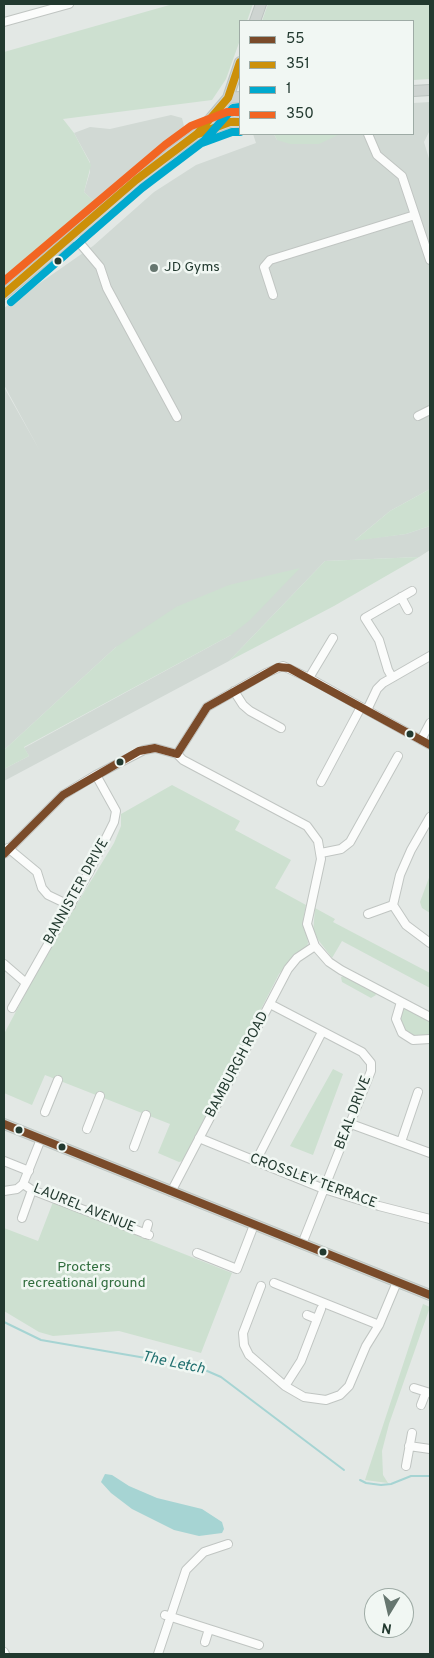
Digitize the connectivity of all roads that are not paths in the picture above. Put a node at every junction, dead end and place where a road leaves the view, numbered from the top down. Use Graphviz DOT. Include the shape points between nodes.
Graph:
graph roads {
  1 [pos="69,4"];
  2 [pos="261,4"];
  3 [pos="255,20"];
  4 [pos="4,22"];
  5 [pos="239,67"];
  6 [pos="430,90"];
  7 [pos="414,91"];
  8 [pos="239,97"];
  9 [pos="225,102"];
  10 [pos="235,122"];
  11 [pos="197,134"];
  12 [pos="368,135"];
  13 [pos="415,215"];
  14 [pos="73,235"];
  15 [pos="430,260"];
  16 [pos="4,294"];
  17 [pos="273,295"];
  18 [pos="430,410"];
  19 [pos="418,416"];
  20 [pos="176,417"];
  21 [pos="412,591"];
  22 [pos="401,597"];
  23 [pos="408,610"];
  24 [pos="333,638"];
  25 [pos="430,656"];
  26 [pos="392,677"];
  27 [pos="309,678"];
  28 [pos="234,691"];
  29 [pos="363,708"];
  30 [pos="430,723"];
  31 [pos="281,728"];
  32 [pos="422,740"];
  33 [pos="430,745"];
  34 [pos="177,754"];
  35 [pos="398,756"];
  36 [pos="96,775"];
  37 [pos="322,782"];
  38 [pos="430,817"];
  39 [pos="6,851"];
  40 [pos="321,853"];
  41 [pos="393,905"];
  42 [pos="71,906"];
  43 [pos="368,914"];
  44 [pos="430,943"];
  45 [pos="315,946"];
  46 [pos="4,964"];
  47 [pos="26,983"];
  48 [pos="401,1002"];
  49 [pos="270,1004"];
  50 [pos="12,1008"];
  51 [pos="430,1017"];
  52 [pos="322,1032"];
  53 [pos="430,1039"];
  54 [pos="58,1080"];
  55 [pos="418,1092"];
  56 [pos="100,1096"];
  57 [pos="45,1112"];
  58 [pos="146,1114"];
  59 [pos="4,1124"];
  60 [pos="351,1124"];
  61 [pos="87,1129"];
  62 [pos="199,1138"];
  63 [pos="41,1139"];
  64 [pos="401,1142"];
  65 [pos="134,1147"];
  66 [pos="430,1153"];
  67 [pos="4,1161"];
  68 [pos="256,1162"];
  69 [pos="29,1171"];
  70 [pos="23,1184"];
  71 [pos="324,1189"];
  72 [pos="32,1190"];
  73 [pos="4,1191"];
  74 [pos="171,1192"];
  75 [pos="22,1218"];
  76 [pos="430,1219"];
  77 [pos="148,1224"];
  78 [pos="254,1226"];
  79 [pos="302,1244"];
  80 [pos="197,1253"];
  81 [pos="397,1282"];
  82 [pos="274,1283"];
  83 [pos="260,1286"];
  84 [pos="430,1295"];
  85 [pos="256,1297"];
  86 [pos="265,1300"];
  87 [pos="321,1309"];
  88 [pos="308,1316"];
  89 [pos="317,1319"];
  90 [pos="379,1325"];
  91 [pos="285,1386"];
  92 [pos="414,1388"];
  93 [pos="428,1392"];
  94 [pos="421,1405"];
  95 [pos="412,1433"];
  96 [pos="409,1446"];
  97 [pos="430,1449"];
  98 [pos="406,1466"];
  99 [pos="228,1544"];
  100 [pos="168,1616"];
  101 [pos="209,1629"];
  102 [pos="205,1642"];
  103 [pos="259,1645"];
  104 [pos="158,1654"];
  1 -- 4 [label="street"];
  2 -- 3 [label="main road"];
  5 -- 9 [label="main road"];
  6 -- 7 [label="main road"];
  8 -- 9 [label="main road"];
  9 -- 10 [label="main road" via="222,116"];
  9 -- 11 [label="main road"];
  10 -- 11 [label="main road"];
  11 -- 14 [label="main road" via="153,166"];
  12 -- 13 [label="street" via="377,155 402,176"];
  13 -- 15 [label="street"];
  13 -- 17 [label="street" via="270,260 264,267"];
  14 -- 16 [label="main road"];
  14 -- 20 [label="street" via="100,266 107,288"];
  18 -- 19 [label="street"];
  21 -- 22 [label="street"];
  22 -- 23 [label="street"];
  22 -- 26 [label="street" via="365,618 379,640"];
  24 -- 27 [label="street"];
  25 -- 26 [label="street"];
  26 -- 29 [label="street" via="377,689"];
  27 -- 28 [label="street" via="289,668 278,667"];
  27 -- 29 [label="street"];
  28 -- 31 [label="street" via="250,711"];
  28 -- 34 [label="street" via="201,713"];
  29 -- 32 [label="street"];
  29 -- 37 [label="street"];
  30 -- 32 [label="street"];
  32 -- 33 [label="street"];
  34 -- 36 [label="street" via="155,748 144,750"];
  34 -- 40 [label="street" via="307,826 318,841"];
  35 -- 40 [label="street" via="350,842 341,849"];
  36 -- 39 [label="street" via="63,795"];
  36 -- 42 [label="street, BANNISTER DRIVE" via="116,811 116,817"];
  38 -- 41 [label="street" via="400,875"];
  39 -- 42 [label="street" via="37,872 48,895"];
  40 -- 45 [label="street" via="307,924"];
  41 -- 43 [label="street"];
  41 -- 44 [label="street" via="406,925"];
  42 -- 47 [label="street, BANNISTER DRIVE"];
  45 -- 48 [label="street" via="341,970"];
  45 -- 49 [label="street, BAMBURGH ROAD" via="297,958 288,969"];
  46 -- 47 [label="street"];
  47 -- 50 [label="street, BANNISTER DRIVE"];
  48 -- 51 [label="street"];
  48 -- 53 [label="street" via="396,1019 402,1033 412,1040"];
  49 -- 52 [label="street, BEAL DRIVE"];
  49 -- 62 [label="street, BAMBURGH ROAD"];
  52 -- 60 [label="street, BEAL DRIVE" via="362,1052 371,1063"];
  52 -- 68 [label="street"];
  54 -- 57 [label="street"];
  55 -- 64 [label="street"];
  56 -- 61 [label="street"];
  58 -- 65 [label="street"];
  59 -- 63 [label="main road"];
  60 -- 64 [label="street"];
  60 -- 71 [label="street, BEAL DRIVE"];
  62 -- 68 [label="street, CROSSLEY TERRACE"];
  62 -- 74 [label="street, BAMBURGH ROAD"];
  63 -- 69 [label="street, LAUREL AVENUE"];
  63 -- 74 [label="main road"];
  64 -- 66 [label="street"];
  67 -- 69 [label="street, LAUREL AVENUE"];
  68 -- 71 [label="street, CROSSLEY TERRACE"];
  69 -- 70 [label="street, LAUREL AVENUE"];
  70 -- 72 [label="street, LAUREL AVENUE"];
  70 -- 73 [label="street, LAUREL AVENUE" via="17,1189"];
  71 -- 76 [label="street, CROSSLEY TERRACE"];
  71 -- 79 [label="street, BEAL DRIVE"];
  72 -- 75 [label="street"];
  72 -- 77 [label="street, LAUREL AVENUE" via="147,1235"];
  74 -- 78 [label="main road"];
  78 -- 79 [label="main road"];
  78 -- 80 [label="street" via="237,1269"];
  79 -- 81 [label="main road"];
  81 -- 84 [label="main road"];
  81 -- 90 [label="street"];
  82 -- 90 [label="street"];
  83 -- 85 [label="street"];
  85 -- 86 [label="street"];
  85 -- 91 [label="street" via="243,1333 244,1345 257,1363"];
  87 -- 89 [label="street"];
  88 -- 89 [label="street"];
  89 -- 91 [label="street" via="301,1361"];
  90 -- 91 [label="street" via="349,1386 340,1395 326,1400 312,1399"];
  92 -- 93 [label="street"];
  93 -- 94 [label="street"];
  95 -- 96 [label="street"];
  96 -- 97 [label="street"];
  96 -- 98 [label="street"];
  99 -- 100 [label="street" via="207,1550 190,1565"];
  100 -- 101 [label="street"];
  100 -- 104 [label="street"];
  101 -- 102 [label="street"];
  101 -- 103 [label="street" via="245,1644"];
}
